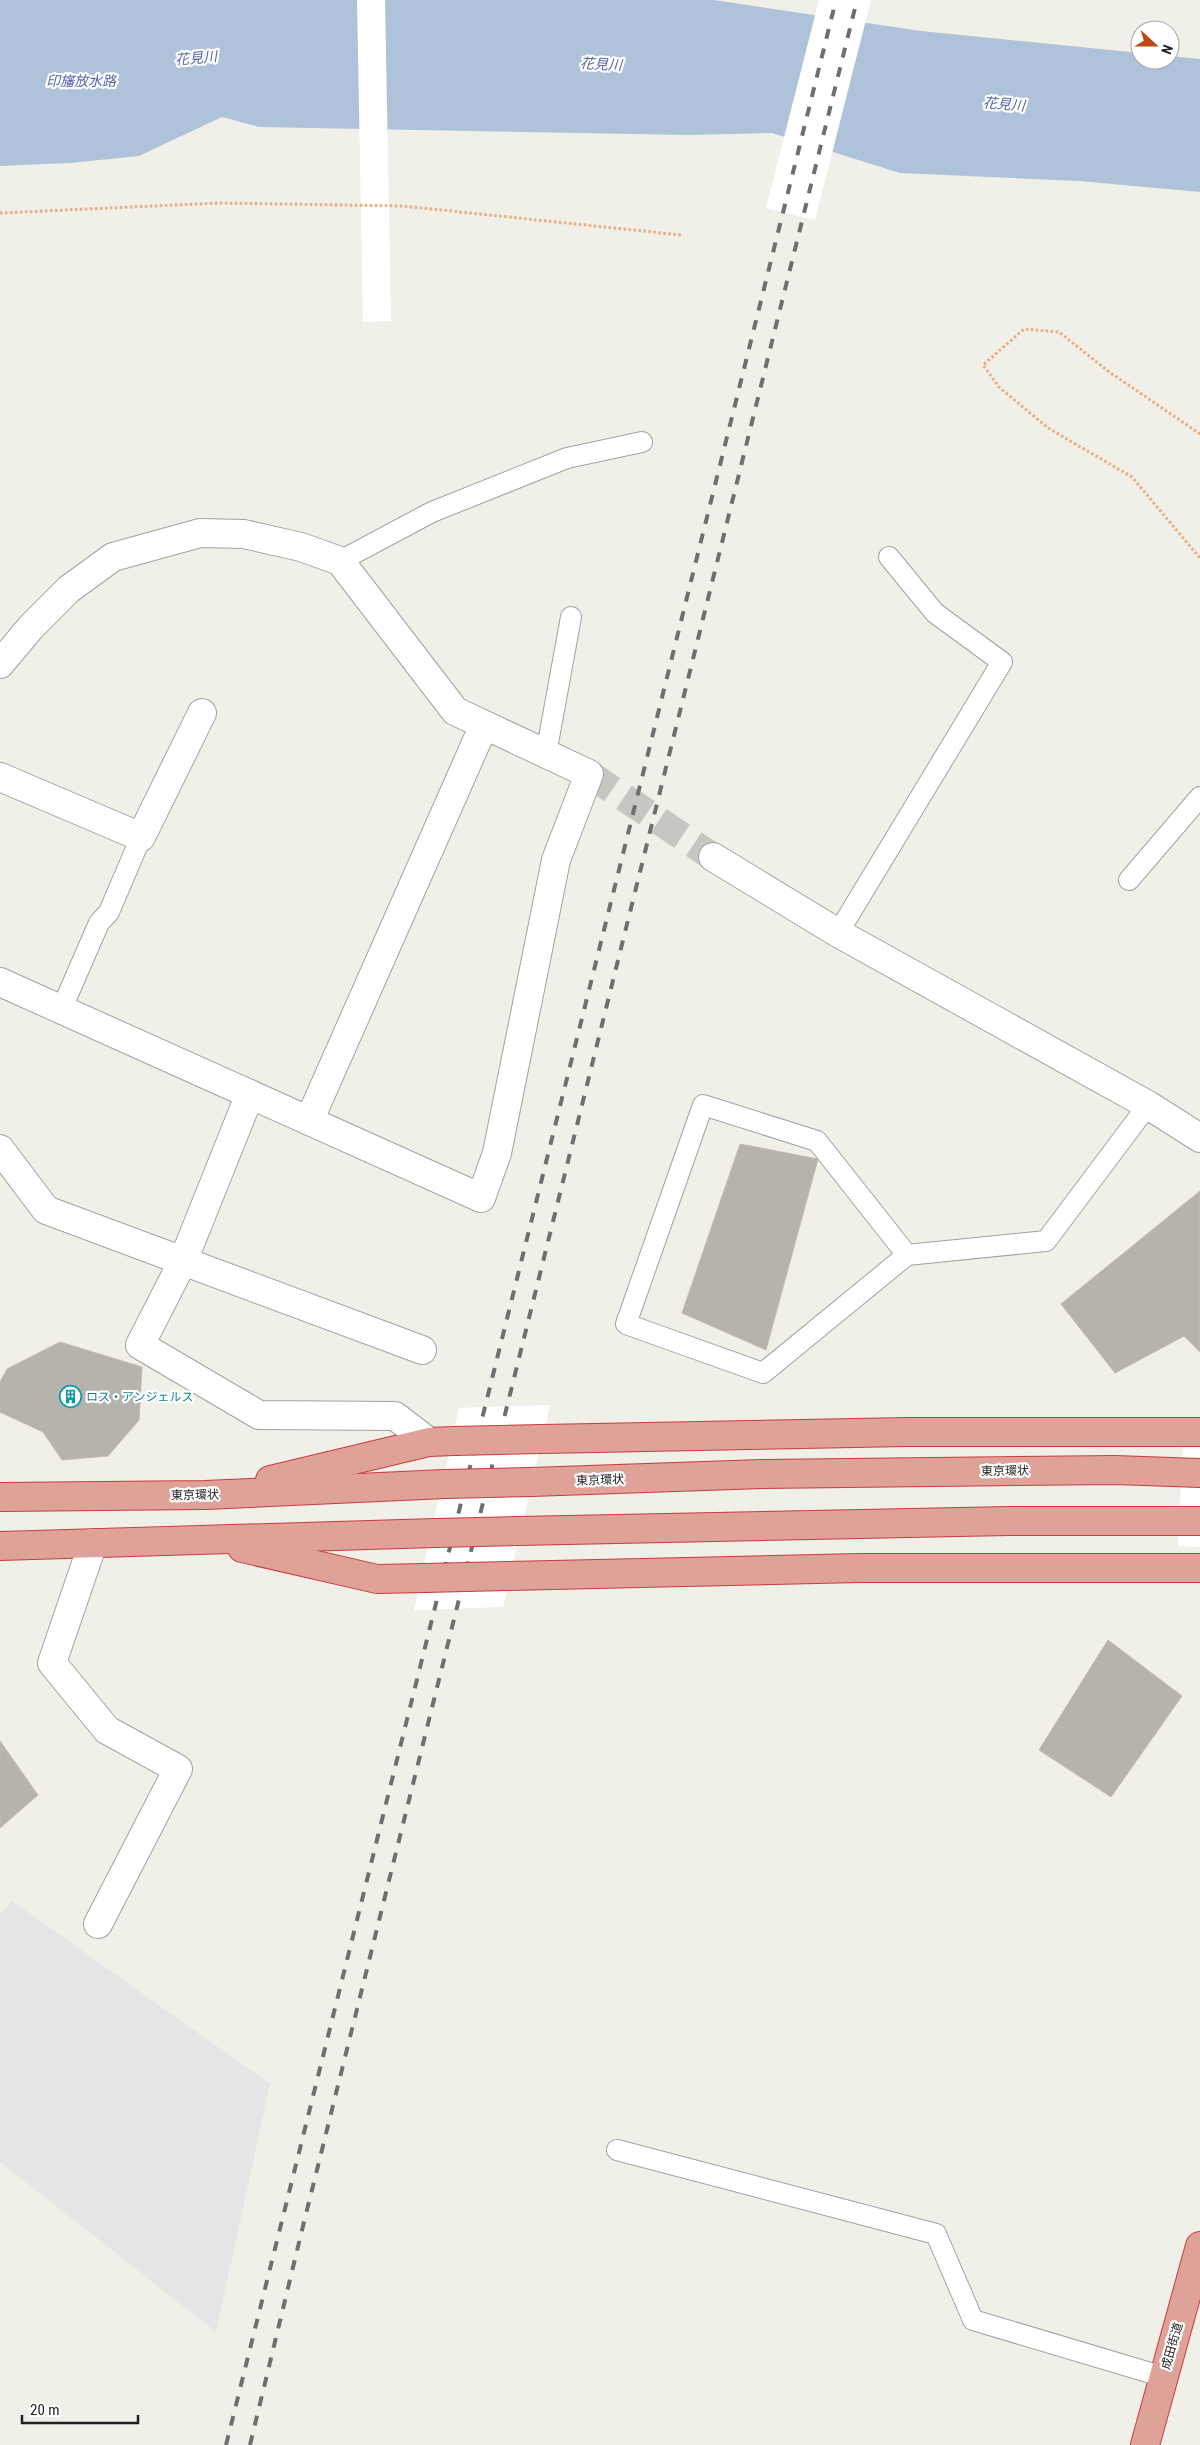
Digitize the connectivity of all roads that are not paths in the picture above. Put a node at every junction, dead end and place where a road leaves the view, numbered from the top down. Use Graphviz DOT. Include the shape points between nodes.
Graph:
graph roads {
  1 [pos="642,442"];
  2 [pos="889,557"];
  3 [pos="340,561"];
  4 [pos="571,617"];
  5 [pos="0,664"];
  6 [pos="202,713"];
  7 [pos="484,725"];
  8 [pos="546,754"];
  9 [pos="0,778"];
  10 [pos="1200,797"];
  11 [pos="141,837"];
  12 [pos="713,857"];
  13 [pos="1129,880"];
  14 [pos="838,933"];
  15 [pos="0,982"];
  16 [pos="62,1008"];
  17 [pos="250,1094"];
  18 [pos="1148,1105"];
  19 [pos="309,1121"];
  20 [pos="1200,1138"];
  21 [pos="0,1149"];
  22 [pos="907,1256"];
  23 [pos="183,1261"];
  24 [pos="422,1350"];
  25 [pos="1200,1432"];
  26 [pos="441,1442"];
  27 [pos="1191,1472"];
  28 [pos="205,1495"];
  29 [pos="0,1497"];
  30 [pos="1190,1521"];
  31 [pos="204,1539"];
  32 [pos="93,1543"];
  33 [pos="0,1546"];
  34 [pos="1200,1568"];
  35 [pos="98,1924"];
  36 [pos="617,2150"];
  37 [pos="1200,2246"];
  38 [pos="1164,2377"];
  39 [pos="1145,2445"];
  1 -- 3 [label="lane" via="567,458 432,512"];
  2 -- 14 [label="lane" via="936,614 1002,662"];
  3 -- 5 [label="street" via="301,547 244,534 200,533 113,557 69,589"];
  3 -- 7 [label="street" via="455,711"];
  4 -- 8 [label="lane"];
  6 -- 11 [label="street"];
  7 -- 8 [label="street"];
  7 -- 19 [label="street"];
  8 -- 19 [label="street" via="589,774 556,860 497,1153 482,1198"];
  9 -- 11 [label="street"];
  10 -- 13 [label="lane"];
  11 -- 16 [label="lane" via="109,912 98,922"];
  12 -- 14 [label="street"];
  14 -- 18 [label="street"];
  15 -- 16 [label="street"];
  16 -- 17 [label="street"];
  17 -- 19 [label="street"];
  17 -- 23 [label="street"];
  18 -- 20 [label="street"];
  18 -- 22 [label="lane" via="1046,1241"];
  21 -- 23 [label="street" via="46,1210"];
  22 -- 22 [label="lane" via="763,1373 626,1324 703,1105 817,1141"];
  23 -- 24 [label="street"];
  23 -- 26 [label="street" via="140,1345 260,1416 395,1416"];
  25 -- 26 [label="highway, bridge" via="907,1432"];
  26 -- 28 [label="highway"];
  27 -- 28 [label="highway, 東京環状, bridge" via="762,1474"];
  28 -- 29 [label="highway, 東京環状"];
  30 -- 31 [label="highway, bridge" via="1009,1521"];
  31 -- 32 [label="highway"];
  31 -- 34 [label="highway, bridge" via="377,1579 860,1568"];
  32 -- 33 [label="highway"];
  32 -- 35 [label="street" via="52,1663 107,1730 178,1769"];
  36 -- 38 [label="lane" via="936,2234 973,2320"];
  37 -- 38 [label="highway, 成田街道"];
  38 -- 39 [label="highway, 成田街道"];
}
